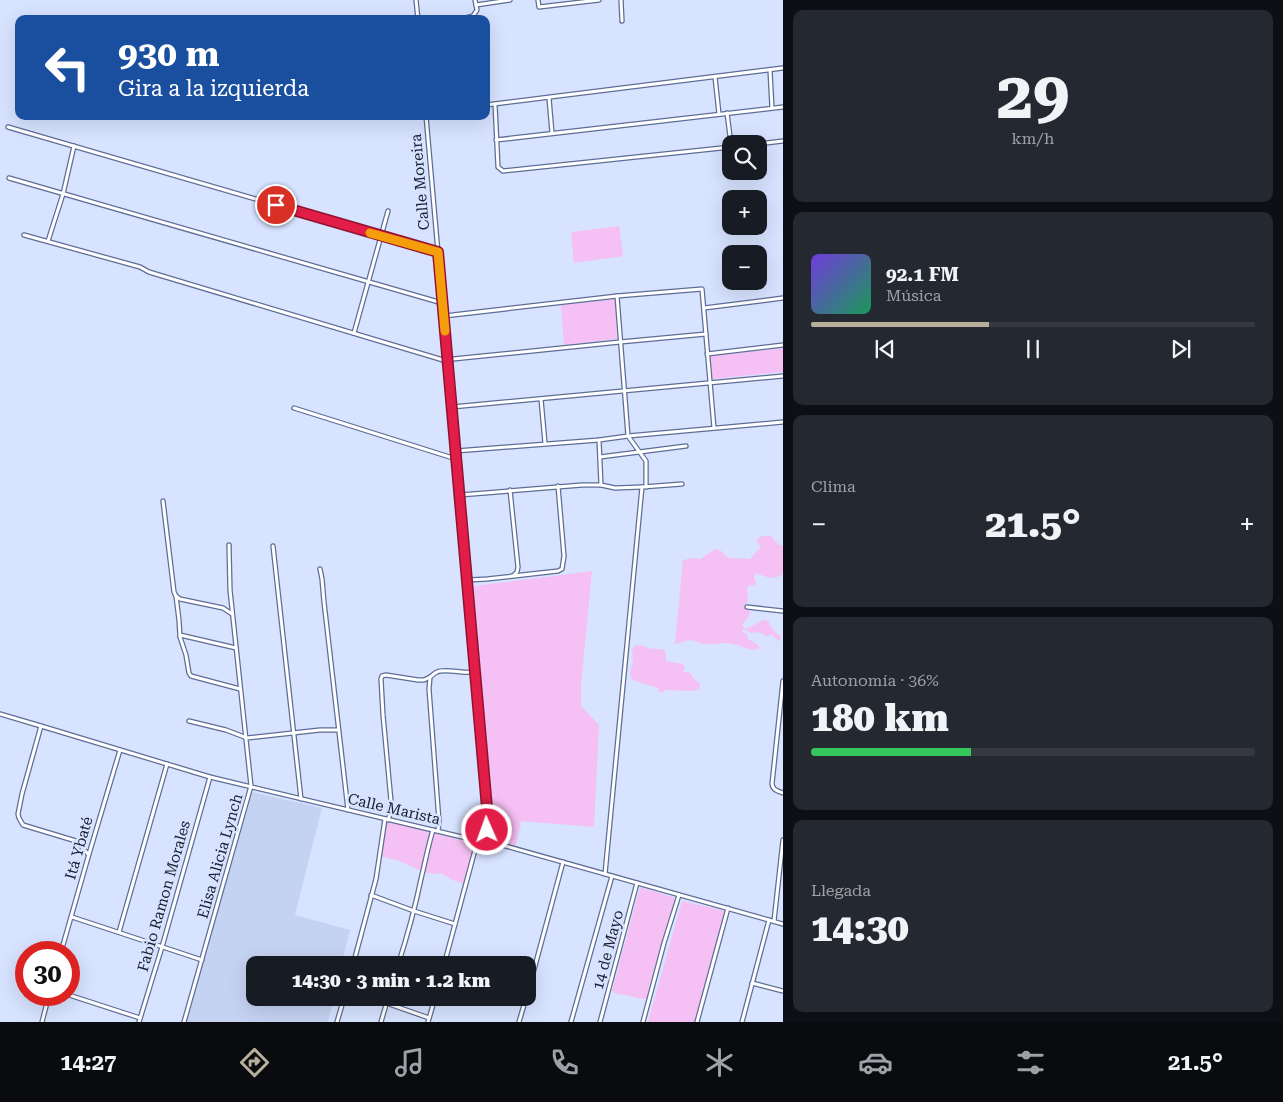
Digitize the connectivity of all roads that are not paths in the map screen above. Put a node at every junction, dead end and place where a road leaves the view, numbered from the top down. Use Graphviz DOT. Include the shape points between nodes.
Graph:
graph roads {
  1 [pos="417,0"];
  2 [pos="475,0"];
  3 [pos="510,0"];
  4 [pos="538,0"];
  5 [pos="599,0"];
  6 [pos="621,0"];
  7 [pos="476,5"];
  8 [pos="418,15"];
  9 [pos="474,15"];
  10 [pos="622,21"];
  11 [pos="783,68"];
  12 [pos="770,70"];
  13 [pos="715,77"];
  14 [pos="549,98"];
  15 [pos="490,104"];
  16 [pos="494,104"];
  17 [pos="783,107"];
  18 [pos="772,108"];
  19 [pos="727,113"];
  20 [pos="719,114"];
  21 [pos="426,120"];
  22 [pos="8,127"];
  23 [pos="552,133"];
  24 [pos="730,135"];
  25 [pos="496,140"];
  26 [pos="783,141"];
  27 [pos="767,143"];
  28 [pos="74,146"];
  29 [pos="722,146"];
  30 [pos="9,178"];
  31 [pos="63,194"];
  32 [pos="388,211"];
  33 [pos="24,235"];
  34 [pos="381,236"];
  35 [pos="48,241"];
  36 [pos="438,252"];
  37 [pos="368,282"];
  38 [pos="617,296"];
  39 [pos="783,298"];
  40 [pos="442,303"];
  41 [pos="704,308"];
  42 [pos="444,316"];
  43 [pos="354,333"];
  44 [pos="706,334"];
  45 [pos="620,342"];
  46 [pos="783,345"];
  47 [pos="707,354"];
  48 [pos="448,360"];
  49 [pos="783,376"];
  50 [pos="710,383"];
  51 [pos="624,391"];
  52 [pos="541,399"];
  53 [pos="452,407"];
  54 [pos="294,408"];
  55 [pos="783,422"];
  56 [pos="714,428"];
  57 [pos="628,436"];
  58 [pos="599,440"];
  59 [pos="545,443"];
  60 [pos="686,446"];
  61 [pos="456,451"];
  62 [pos="639,452"];
  63 [pos="600,457"];
  64 [pos="456,459"];
  65 [pos="682,484"];
  66 [pos="601,485"];
  67 [pos="558,486"];
  68 [pos="644,487"];
  69 [pos="510,490"];
  70 [pos="460,496"];
  71 [pos="163,501"];
  72 [pos="229,545"];
  73 [pos="274,546"];
  74 [pos="320,569"];
  75 [pos="514,576"];
  76 [pos="468,580"];
  77 [pos="176,596"];
  78 [pos="747,607"];
  79 [pos="783,611"];
  80 [pos="232,614"];
  81 [pos="180,635"];
  82 [pos="236,648"];
  83 [pos="475,672"];
  84 [pos="430,677"];
  85 [pos="783,681"];
  86 [pos="240,689"];
  87 [pos="0,714"];
  88 [pos="189,721"];
  89 [pos="41,726"];
  90 [pos="338,730"];
  91 [pos="294,734"];
  92 [pos="247,738"];
  93 [pos="120,750"];
  94 [pos="167,764"];
  95 [pos="210,776"];
  96 [pos="251,786"];
  97 [pos="783,793"];
  98 [pos="301,799"];
  99 [pos="348,810"];
  100 [pos="387,819"];
  101 [pos="433,830"];
  102 [pos="438,832"];
  103 [pos="783,840"];
  104 [pos="483,842"];
  105 [pos="89,854"];
  106 [pos="563,862"];
  107 [pos="605,874"];
  108 [pos="612,876"];
  109 [pos="637,883"];
  110 [pos="371,895"];
  111 [pos="679,895"];
  112 [pos="728,908"];
  113 [pos="414,911"];
  114 [pos="72,917"];
  115 [pos="769,920"];
  116 [pos="774,921"];
  117 [pos="455,924"];
  118 [pos="783,924"];
  119 [pos="119,932"];
  120 [pos="64,941"];
  121 [pos="162,947"];
  122 [pos="355,956"];
  123 [pos="401,956"];
  124 [pos="446,956"];
  125 [pos="202,960"];
  126 [pos="536,962"];
  127 [pos="752,983"];
  128 [pos="783,992"];
  129 [pos="80,999"];
  130 [pos="46,1006"];
  131 [pos="342,1006"];
  132 [pos="386,1006"];
  133 [pos="394,1006"];
  134 [pos="432,1006"];
  135 [pos="524,1006"];
  136 [pos="140,1020"];
  137 [pos="428,1020"];
  138 [pos="42,1022"];
  139 [pos="184,1022"];
  140 [pos="337,1022"];
  141 [pos="381,1022"];
  142 [pos="519,1022"];
  143 [pos="571,1022"];
  144 [pos="600,1022"];
  145 [pos="642,1022"];
  146 [pos="696,1022"];
  147 [pos="742,1022"];
  1 -- 8 [label="street"];
  2 -- 7 [label="street"];
  3 -- 7 [label="street"];
  4 -- 5 [label="street" via="539,7"];
  6 -- 10 [label="street"];
  7 -- 9 [label="street"];
  11 -- 12 [label="street"];
  12 -- 13 [label="street"];
  12 -- 18 [label="street"];
  13 -- 14 [label="street"];
  13 -- 20 [label="street"];
  14 -- 16 [label="street"];
  14 -- 23 [label="street"];
  15 -- 16 [label="street"];
  16 -- 25 [label="street"];
  17 -- 18 [label="street"];
  18 -- 19 [label="street"];
  19 -- 20 [label="street"];
  19 -- 24 [label="street"];
  20 -- 23 [label="street"];
  21 -- 36 [label="street, Calle Moreira"];
  22 -- 28 [label="street"];
  23 -- 25 [label="street"];
  25 -- 29 [label="street" via="498,167 503,171"];
  26 -- 27 [label="street"];
  28 -- 31 [label="street"];
  28 -- 34 [label="street"];
  30 -- 31 [label="street"];
  31 -- 35 [label="street"];
  31 -- 37 [label="street"];
  32 -- 34 [label="street"];
  33 -- 35 [label="street"];
  34 -- 36 [label="street"];
  34 -- 37 [label="street"];
  35 -- 43 [label="street"];
  36 -- 40 [label="street, Calle Moreira"];
  37 -- 40 [label="street"];
  37 -- 43 [label="street"];
  38 -- 41 [label="street" via="702,289"];
  38 -- 42 [label="street"];
  38 -- 45 [label="street"];
  39 -- 41 [label="street"];
  40 -- 42 [label="street, Calle Moreira"];
  41 -- 44 [label="street"];
  42 -- 48 [label="street, Calle Moreira"];
  43 -- 48 [label="street"];
  44 -- 45 [label="street"];
  44 -- 47 [label="street"];
  45 -- 48 [label="street"];
  45 -- 51 [label="street"];
  46 -- 47 [label="street"];
  47 -- 50 [label="street"];
  48 -- 53 [label="street, Calle Moreira"];
  49 -- 50 [label="street"];
  50 -- 51 [label="street"];
  50 -- 56 [label="street"];
  51 -- 52 [label="street"];
  51 -- 57 [label="street"];
  52 -- 53 [label="street"];
  52 -- 59 [label="street"];
  53 -- 61 [label="street, Calle Moreira"];
  54 -- 64 [label="street"];
  55 -- 56 [label="street"];
  56 -- 57 [label="street"];
  57 -- 58 [label="street"];
  57 -- 62 [label="street"];
  58 -- 59 [label="street"];
  58 -- 63 [label="street"];
  59 -- 61 [label="street"];
  60 -- 62 [label="street"];
  61 -- 64 [label="street, Calle Moreira"];
  62 -- 63 [label="street"];
  62 -- 68 [label="street" via="646,461"];
  63 -- 66 [label="street"];
  64 -- 70 [label="street, Calle Moreira"];
  65 -- 68 [label="street"];
  66 -- 67 [label="street"];
  66 -- 68 [label="street"];
  67 -- 69 [label="street"];
  67 -- 75 [label="street" via="564,556 562,569"];
  68 -- 107 [label="street"];
  69 -- 70 [label="street"];
  69 -- 75 [label="street" via="518,567"];
  70 -- 76 [label="street, Calle Moreira"];
  71 -- 77 [label="street"];
  72 -- 80 [label="street, Elisa Alicia Lynch"];
  73 -- 91 [label="street"];
  74 -- 90 [label="street"];
  75 -- 76 [label="street"];
  76 -- 83 [label="street, Calle Moreira"];
  77 -- 80 [label="street" via="223,608"];
  77 -- 81 [label="street"];
  78 -- 79 [label="street"];
  80 -- 82 [label="street, Elisa Alicia Lynch"];
  81 -- 82 [label="street"];
  81 -- 86 [label="street" via="191,676"];
  82 -- 86 [label="street, Elisa Alicia Lynch"];
  83 -- 84 [label="street" via="441,671"];
  83 -- 104 [label="street, Calle Moreira" via="487,808 487,830"];
  84 -- 100 [label="street" via="418,680 386,675 380,679 391,801"];
  84 -- 102 [label="street"];
  85 -- 97 [label="street" via="772,784 775,790"];
  86 -- 92 [label="street, Elisa Alicia Lynch"];
  87 -- 89 [label="street, Calle Marista"];
  88 -- 92 [label="street"];
  89 -- 93 [label="street, Calle Marista"];
  89 -- 105 [label="street" via="22,794 19,818 23,825 76,841"];
  90 -- 91 [label="street"];
  90 -- 99 [label="street"];
  91 -- 92 [label="street"];
  91 -- 98 [label="street"];
  92 -- 96 [label="street, Elisa Alicia Lynch"];
  93 -- 94 [label="street, Calle Marista"];
  93 -- 105 [label="street, Itá Ybaté"];
  94 -- 95 [label="street, Calle Marista"];
  94 -- 119 [label="street"];
  95 -- 96 [label="street, Calle Marista"];
  95 -- 121 [label="street, Fabio Ramon Morales"];
  96 -- 98 [label="street, Calle Marista"];
  96 -- 125 [label="street, Elisa Alicia Lynch"];
  98 -- 99 [label="street, Calle Marista"];
  99 -- 100 [label="street, Calle Marista"];
  100 -- 101 [label="street, Calle Marista"];
  100 -- 110 [label="street"];
  101 -- 102 [label="street, Calle Marista"];
  101 -- 113 [label="street"];
  102 -- 104 [label="street, Calle Marista"];
  103 -- 116 [label="street"];
  104 -- 106 [label="street, Calle Marista"];
  104 -- 117 [label="street, Calle Moreira" via="475,850"];
  105 -- 114 [label="street, Itá Ybaté"];
  106 -- 107 [label="street, Calle Marista"];
  106 -- 126 [label="street"];
  107 -- 108 [label="street, Calle Marista"];
  108 -- 109 [label="street, Calle Marista"];
  108 -- 143 [label="street"];
  109 -- 111 [label="street, Calle Marista"];
  109 -- 144 [label="street, 14 de Mayo"];
  110 -- 113 [label="street"];
  110 -- 122 [label="street"];
  111 -- 112 [label="street, Calle Marista"];
  111 -- 145 [label="street"];
  112 -- 115 [label="street, Calle Marista"];
  112 -- 146 [label="street"];
  113 -- 117 [label="street"];
  113 -- 123 [label="street"];
  114 -- 119 [label="street"];
  114 -- 120 [label="street, Itá Ybaté"];
  115 -- 116 [label="street, Calle Marista"];
  115 -- 127 [label="street"];
  116 -- 118 [label="street, Calle Marista"];
  117 -- 124 [label="street, Calle Moreira"];
  119 -- 121 [label="street"];
  121 -- 125 [label="street"];
  121 -- 136 [label="street, Fabio Ramon Morales"];
  125 -- 139 [label="street, Elisa Alicia Lynch"];
  127 -- 128 [label="street"];
  127 -- 147 [label="street"];
  129 -- 136 [label="street"];
  130 -- 138 [label="street"];
  131 -- 140 [label="street"];
  132 -- 141 [label="street"];
  133 -- 137 [label="street"];
  134 -- 137 [label="street"];
  135 -- 142 [label="street"];
}
